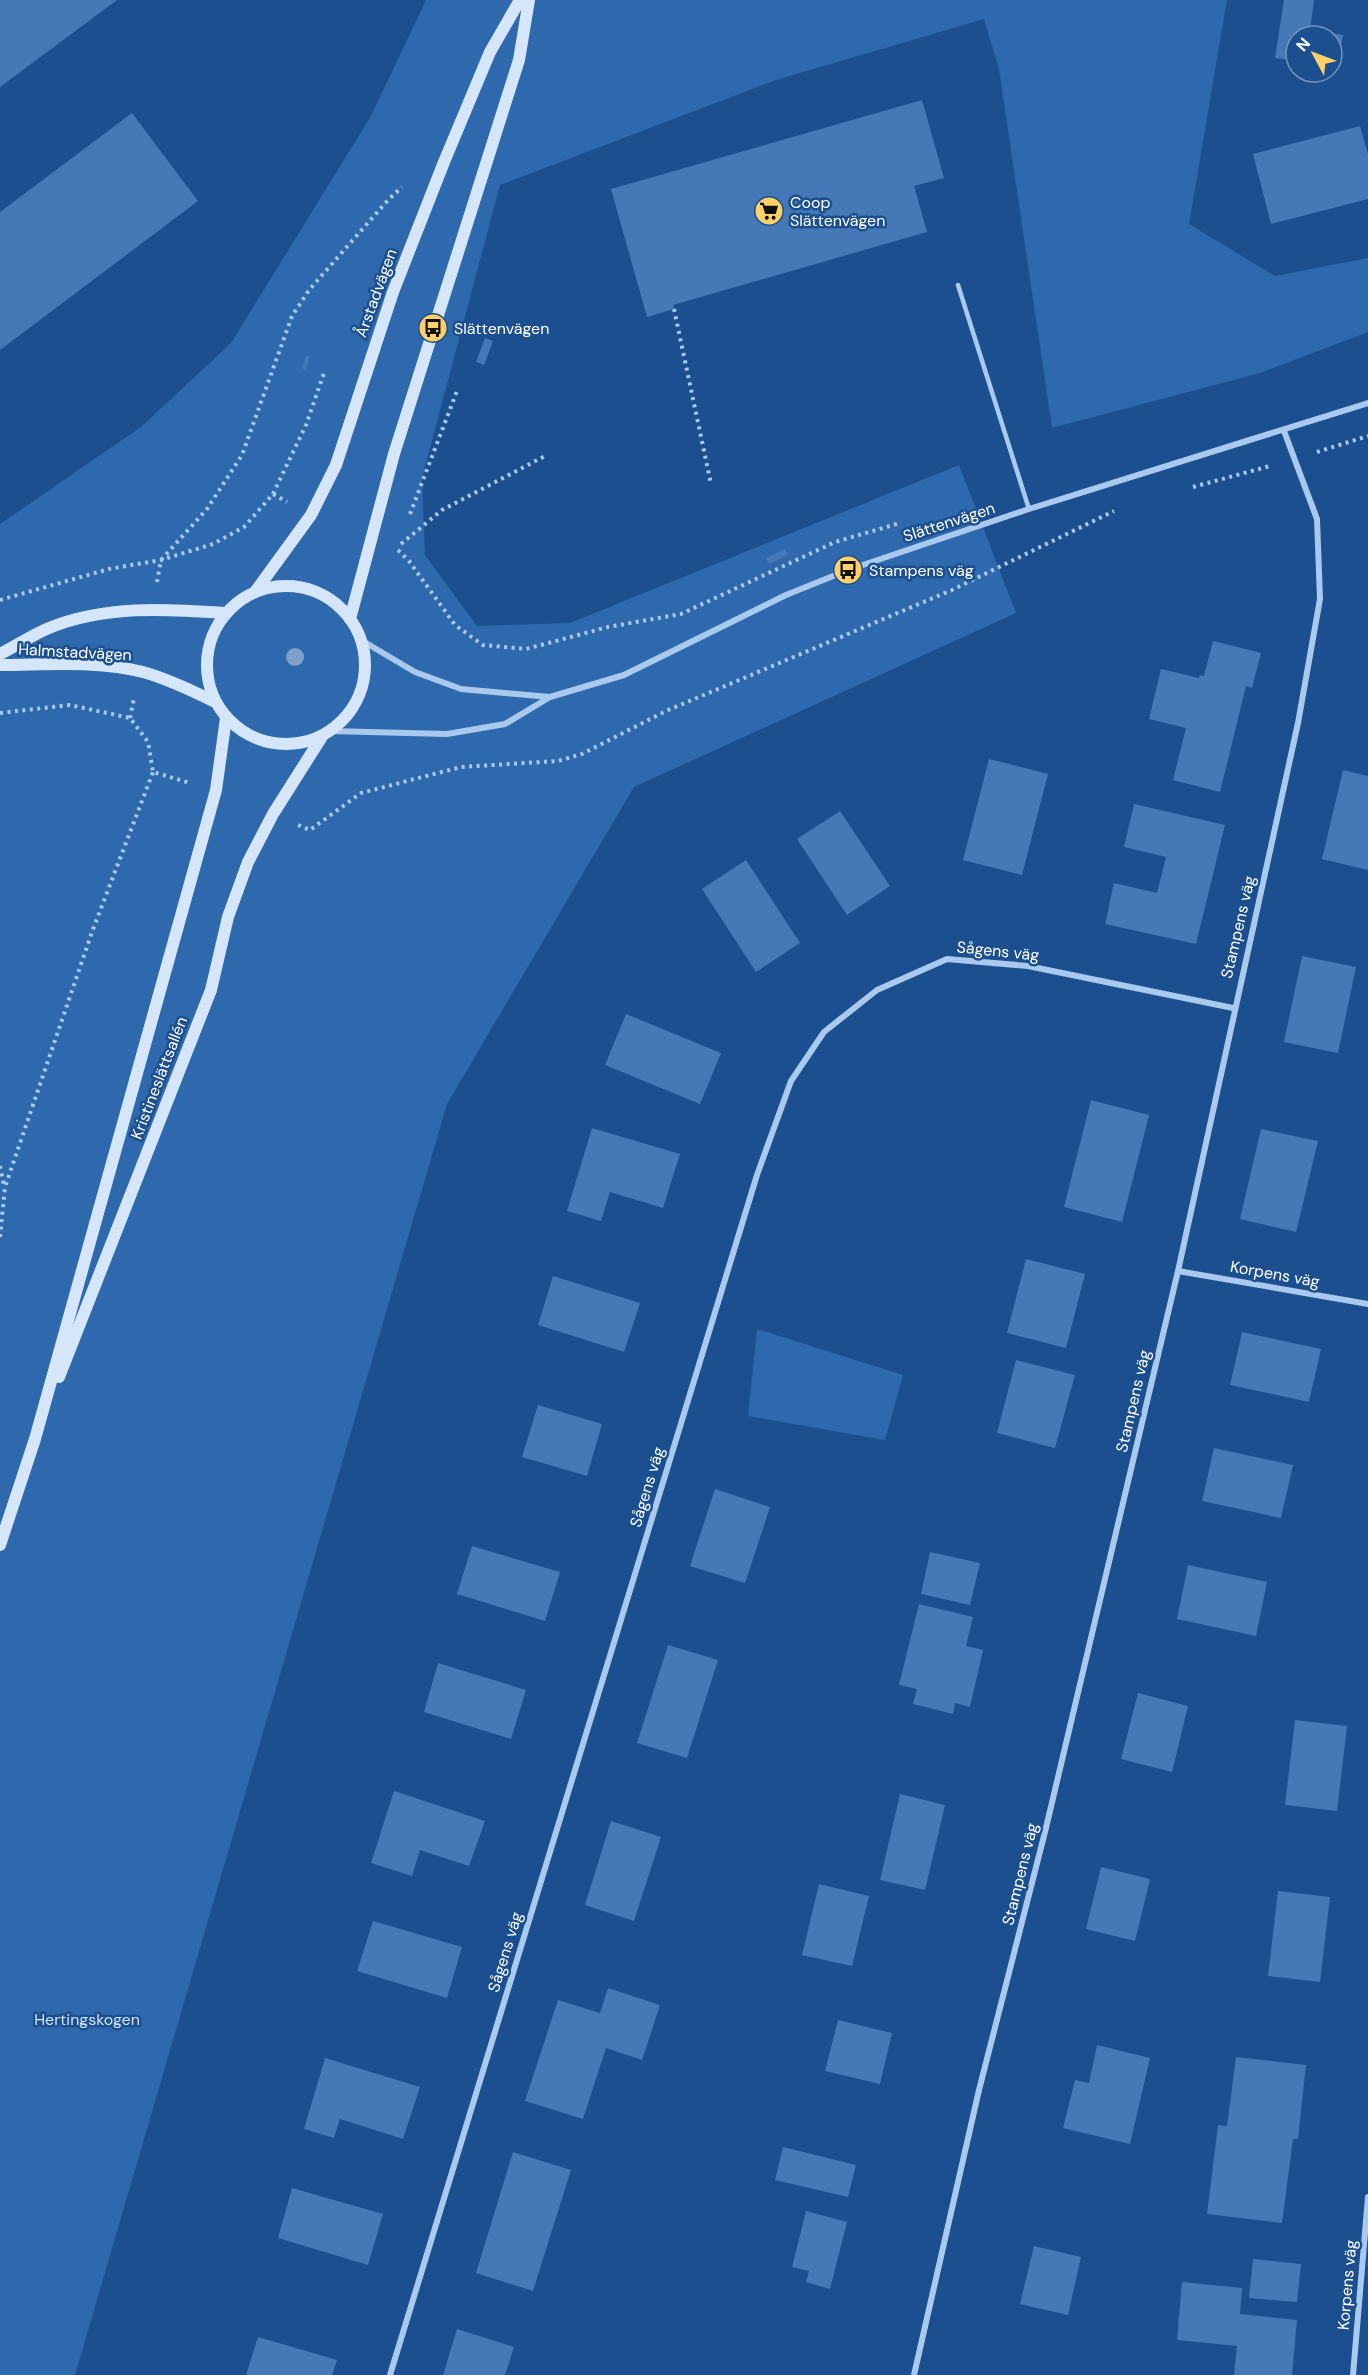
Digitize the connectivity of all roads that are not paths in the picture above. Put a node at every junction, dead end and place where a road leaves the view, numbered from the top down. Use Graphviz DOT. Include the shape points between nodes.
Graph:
graph roads {
  1 [pos="520,0"];
  2 [pos="529,0"];
  3 [pos="958,285"];
  4 [pos="1368,403"];
  5 [pos="1284,431"];
  6 [pos="1029,509"];
  7 [pos="255,592"];
  8 [pos="225,613"];
  9 [pos="351,620"];
  10 [pos="361,640"];
  11 [pos="0,654"];
  12 [pos="0,665"];
  13 [pos="550,697"];
  14 [pos="215,702"];
  15 [pos="226,718"];
  16 [pos="326,733"];
  17 [pos="1233,1008"];
  18 [pos="1178,1271"];
  19 [pos="1368,1304"];
  20 [pos="35,1439"];
  21 [pos="0,1545"];
  22 [pos="1368,2197"];
  23 [pos="390,2375"];
  24 [pos="914,2375"];
  25 [pos="1353,2375"];
  1 -- 7 [label="main road, Årstadvägen" via="490,52 444,162 393,292 336,465 311,515"];
  2 -- 9 [label="main road" via="519,60 394,454"];
  3 -- 6 [label="lane"];
  4 -- 5 [label="street, Slättenvägen"];
  5 -- 6 [label="street, Slättenvägen"];
  5 -- 17 [label="street, Stampens väg" via="1317,519 1320,599 1298,723"];
  6 -- 13 [label="street, Slättenvägen" via="848,570 624,675"];
  7 -- 8 [label="main road"];
  7 -- 9 [label="main road" via="281,586 308,589 332,600"];
  8 -- 11 [label="main road, Halmstadvägen" via="152,609 103,614 49,628"];
  8 -- 14 [label="main road" via="210,640 207,661"];
  9 -- 10 [label="main road"];
  10 -- 13 [label="street, Slättenvägen" via="415,672 461,689"];
  10 -- 16 [label="main road" via="365,666 361,691 348,714"];
  12 -- 14 [label="main road, Halmstadvägen" via="100,666 140,671 173,681"];
  13 -- 16 [label="street, Slättenvägen" via="505,724 447,734"];
  14 -- 15 [label="main road"];
  15 -- 16 [label="main road" via="247,735 271,744 298,744"];
  15 -- 20 [label="main road, Kristineslättsallén" via="216,790"];
  16 -- 20 [label="main road, Kristineslättsallén" via="273,814 248,862 228,917 211,990"];
  17 -- 18 [label="street, Stampens väg"];
  17 -- 23 [label="street, Sågens väg" via="1028,966 946,959 877,990 824,1032 791,1081 757,1175"];
  18 -- 19 [label="street, Korpens väg"];
  18 -- 24 [label="street, Stampens väg" via="979,2090"];
  20 -- 21 [label="main road, Kristineslättsallén"];
  22 -- 25 [label="street, Korpens väg"];
}
